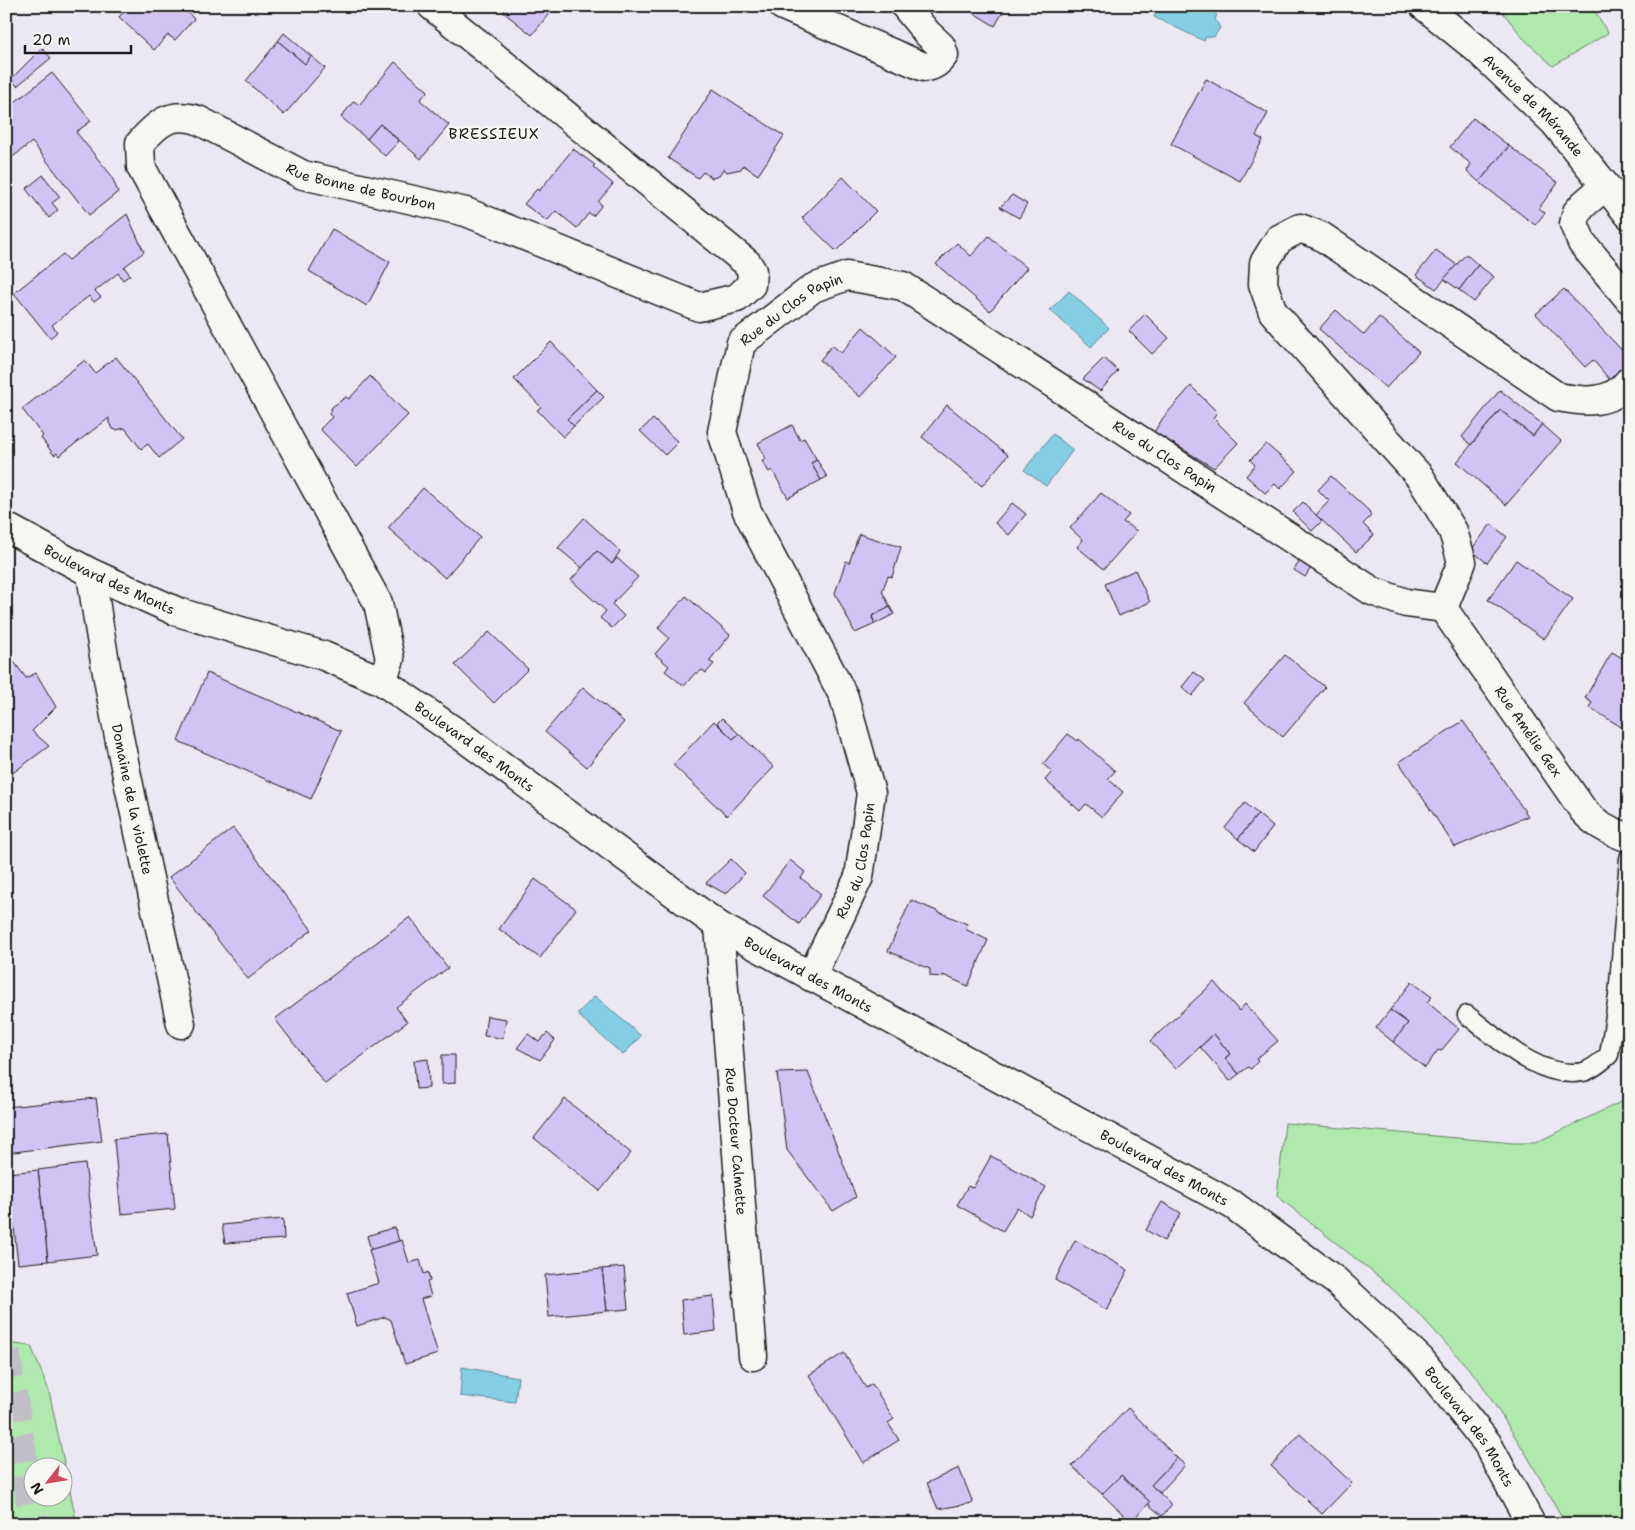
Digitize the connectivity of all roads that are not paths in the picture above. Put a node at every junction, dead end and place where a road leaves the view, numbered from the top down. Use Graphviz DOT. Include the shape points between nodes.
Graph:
graph roads {
  1 [pos="432,6"];
  2 [pos="783,6"];
  3 [pos="905,6"];
  4 [pos="1424,6"];
  5 [pos="1605,186"];
  6 [pos="1629,215"];
  7 [pos="737,298"];
  8 [pos="1629,298"];
  9 [pos="781,312"];
  10 [pos="1629,380"];
  11 [pos="6,527"];
  12 [pos="91,573"];
  13 [pos="1443,608"];
  14 [pos="382,680"];
  15 [pos="1629,838"];
  16 [pos="1629,858"];
  17 [pos="719,926"];
  18 [pos="811,977"];
  19 [pos="1467,1015"];
  20 [pos="181,1024"];
  21 [pos="753,1356"];
  22 [pos="1532,1524"];
  1 -- 7 [label="street" via="747,263 752,272 751,285"];
  2 -- 3 [label="street" via="930,67 944,55 941,46"];
  4 -- 5 [label="street, Avenue de Mérande" via="1477,49 1554,122"];
  5 -- 6 [label="street, Avenue de Mérande"];
  5 -- 8 [label="street" via="1584,204 1574,224 1582,243"];
  7 -- 9 [label="street"];
  7 -- 14 [label="street, Rue Bonne de Bourbon" via="699,307 466,212 303,175 198,120 173,117 155,126 140,144 141,167 378,603 390,659"];
  9 -- 13 [label="street, Rue du Clos Papin" via="812,288 847,276 903,286 1372,591 1406,603"];
  9 -- 18 [label="street, Rue du Clos Papin" via="741,343 722,432 747,511 844,698 871,793 859,877"];
  10 -- 13 [label="street" via="1608,398 1583,402 1558,397 1321,236 1300,228 1279,239 1264,263 1263,284 1273,312 1420,476 1453,531 1462,562"];
  11 -- 12 [label="street, Boulevard des Monts"];
  12 -- 14 [label="street, Boulevard des Monts" via="178,612 324,656"];
  12 -- 20 [label="street, Domaine de la violette" via="99,630"];
  13 -- 15 [label="street, Rue Amélie Gex" via="1590,819 1604,829"];
  14 -- 17 [label="street, Boulevard des Monts"];
  16 -- 19 [label="lane" via="1618,996 1609,1055 1585,1072 1565,1073 1533,1064"];
  17 -- 18 [label="street, Boulevard des Monts"];
  17 -- 21 [label="street, Rue Docteur Calmette"];
  18 -- 22 [label="street, Boulevard des Monts" via="1233,1205 1336,1281 1420,1359 1487,1443"];
}
